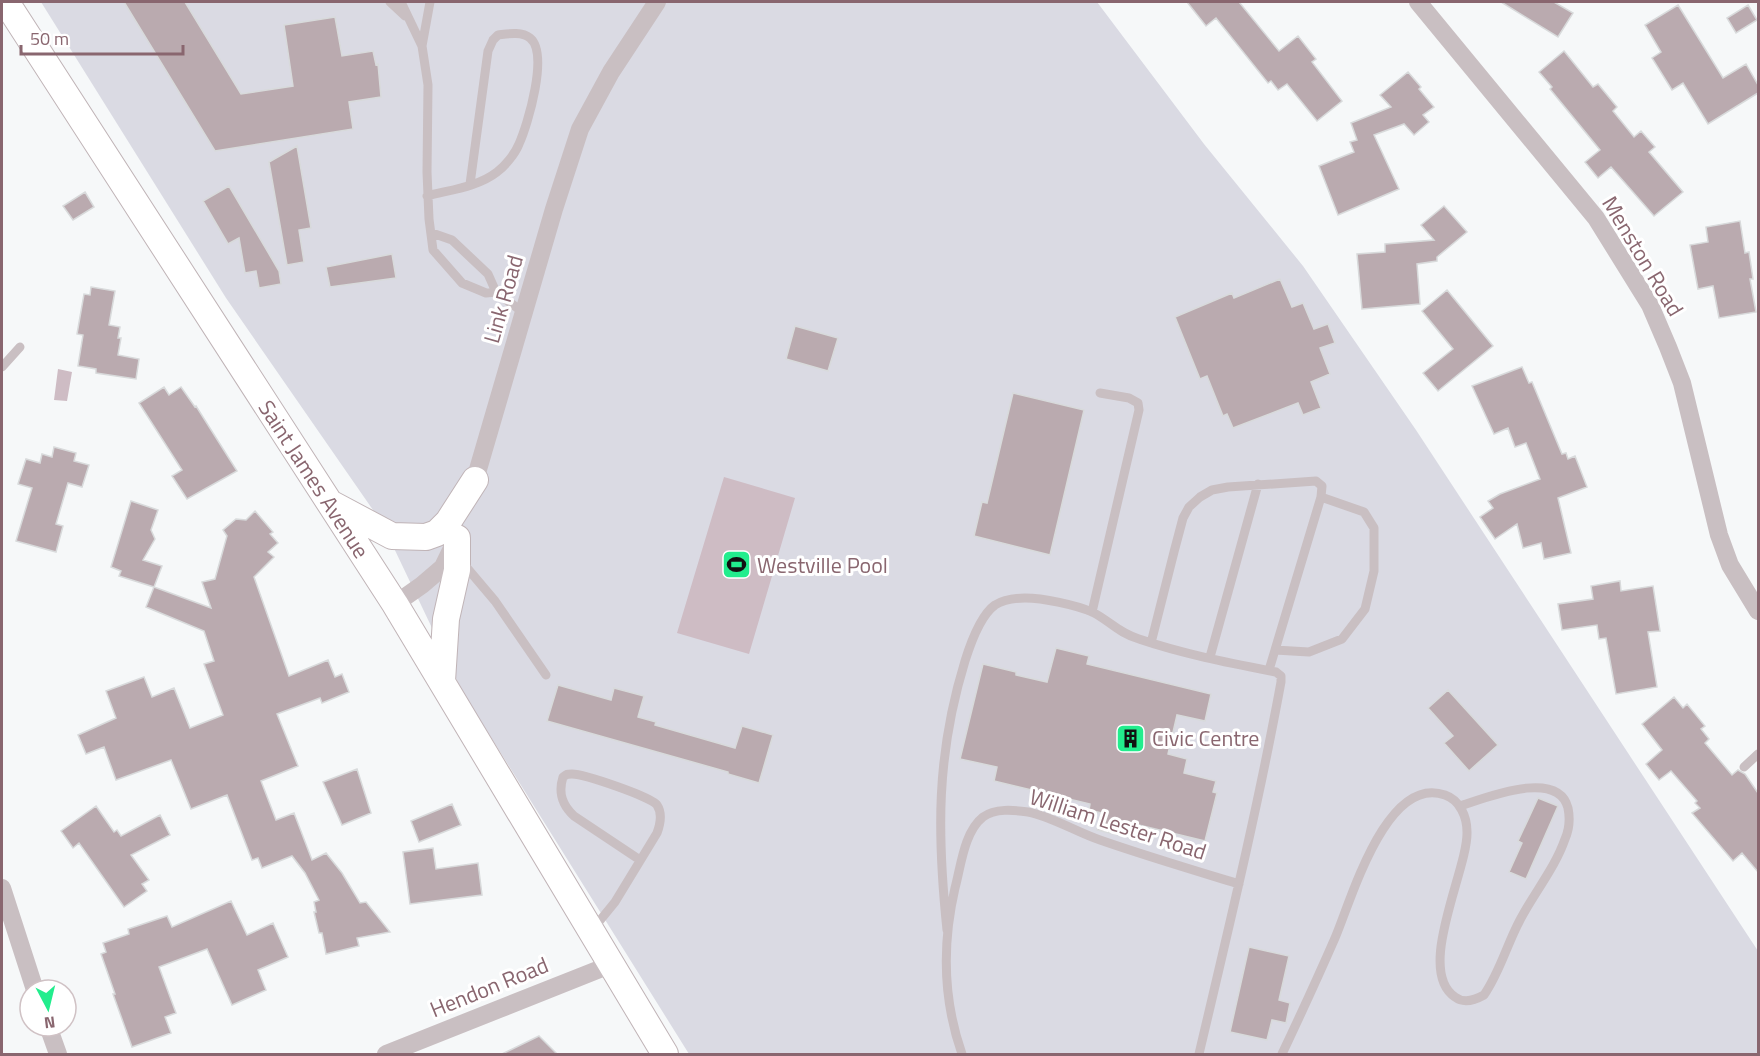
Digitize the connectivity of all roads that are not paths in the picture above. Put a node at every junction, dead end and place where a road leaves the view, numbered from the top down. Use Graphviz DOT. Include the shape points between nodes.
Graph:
graph roads {
  1 [pos="390,2"];
  2 [pos="401,2"];
  3 [pos="430,2"];
  4 [pos="657,2"];
  5 [pos="1418,2"];
  6 [pos="7,13"];
  7 [pos="409,20"];
  8 [pos="422,46"];
  9 [pos="470,184"];
  10 [pos="427,196"];
  11 [pos="432,232"];
  12 [pos="496,292"];
  13 [pos="524,313"];
  14 [pos="20,347"];
  15 [pos="2,367"];
  16 [pos="1100,393"];
  17 [pos="475,480"];
  18 [pos="1258,484"];
  19 [pos="1321,497"];
  20 [pos="329,503"];
  21 [pos="457,546"];
  22 [pos="394,604"];
  23 [pos="1758,611"];
  24 [pos="1092,612"];
  25 [pos="1151,643"];
  26 [pos="1275,650"];
  27 [pos="1210,657"];
  28 [pos="1269,670"];
  29 [pos="546,675"];
  30 [pos="442,681"];
  31 [pos="1758,754"];
  32 [pos="1744,767"];
  33 [pos="1460,806"];
  34 [pos="640,860"];
  35 [pos="1239,884"];
  36 [pos="2,888"];
  37 [pos="947,930"];
  38 [pos="590,932"];
  39 [pos="610,965"];
  40 [pos="31,978"];
  41 [pos="52,1038"];
  42 [pos="58,1054"];
  43 [pos="386,1054"];
  44 [pos="665,1054"];
  45 [pos="962,1054"];
  46 [pos="1199,1054"];
  47 [pos="1282,1054"];
  1 -- 7 [label="lane"];
  2 -- 7 [label="lane"];
  3 -- 8 [label="lane"];
  4 -- 13 [label="street, Link Road" via="611,72 580,129"];
  5 -- 23 [label="street, Menston Road" via="1596,218 1650,305 1682,383 1719,535 1730,565"];
  6 -- 20 [label="main road, Saint James Avenue"];
  7 -- 8 [label="lane"];
  8 -- 10 [label="lane" via="428,85"];
  9 -- 9 [label="lane" via="486,64 493,40 498,35 521,34 534,45 538,70 519,145 496,173"];
  9 -- 10 [label="lane"];
  10 -- 11 [label="lane"];
  11 -- 12 [label="lane" via="452,240 488,274"];
  11 -- 12 [label="lane" via="433,250 462,283 480,291"];
  12 -- 13 [label="lane"];
  13 -- 17 [label="street, Link Road"];
  14 -- 15 [label="lane"];
  16 -- 24 [label="lane" via="1129,398 1138,403 1139,410"];
  17 -- 20 [label="main road" via="448,522 438,533 426,537 392,536"];
  17 -- 21 [label="street, Link Road"];
  18 -- 19 [label="lane" via="1316,481 1322,486"];
  18 -- 25 [label="lane" via="1212,490 1189,507"];
  18 -- 27 [label="lane"];
  19 -- 26 [label="lane"];
  19 -- 26 [label="lane" via="1364,512 1374,528 1374,571 1365,609 1342,639 1309,652"];
  20 -- 22 [label="main road, Saint James Avenue"];
  21 -- 22 [label="street, Link Road" via="442,567"];
  21 -- 29 [label="lane"];
  21 -- 30 [label="main road"];
  22 -- 30 [label="main road, Saint James Avenue"];
  24 -- 25 [label="lane" via="1127,635"];
  24 -- 37 [label="lane" via="1040,599 1009,600 990,609 977,630 957,688 940,785"];
  25 -- 27 [label="lane"];
  26 -- 28 [label="lane"];
  27 -- 28 [label="lane"];
  28 -- 35 [label="lane" via="1279,674 1281,682"];
  30 -- 38 [label="main road, Saint James Avenue"];
  31 -- 32 [label="lane"];
  33 -- 33 [label="lane" via="1537,787 1560,794 1569,813 1566,839 1519,921 1489,988 1476,1000 1467,1001 1449,993 1440,966 1445,921 1467,842 1466,819"];
  33 -- 47 [label="lane" via="1447,796 1425,794 1408,803 1387,824 1366,858 1340,927"];
  34 -- 34 [label="lane" via="565,808 561,796 563,777 577,775 653,801 660,812 660,826"];
  34 -- 38 [label="lane" via="615,902"];
  35 -- 37 [label="lane, William Lester Road" via="1097,840 1042,816 1006,810 984,817 967,841"];
  35 -- 46 [label="lane"];
  36 -- 40 [label="street"];
  37 -- 45 [label="lane, William Lester Road" via="948,997"];
  38 -- 39 [label="main road, Saint James Avenue"];
  39 -- 43 [label="street, Hendon Road"];
  39 -- 44 [label="main road, Saint James Avenue"];
  41 -- 42 [label="street"];
}
